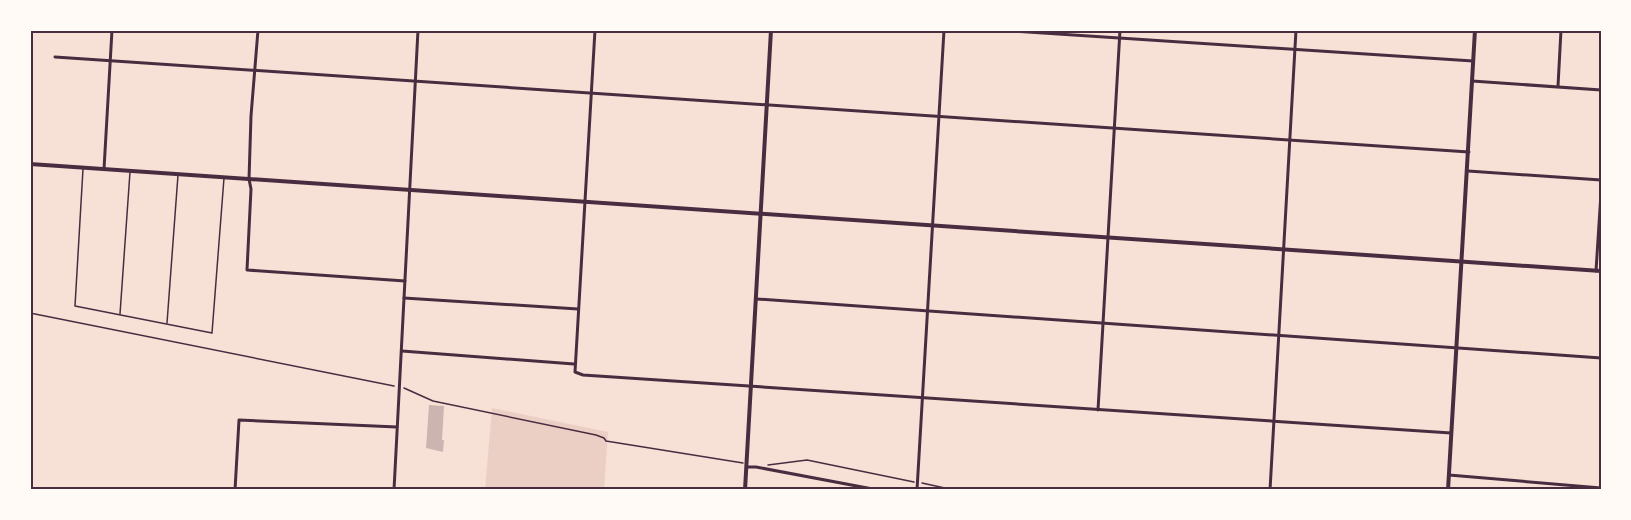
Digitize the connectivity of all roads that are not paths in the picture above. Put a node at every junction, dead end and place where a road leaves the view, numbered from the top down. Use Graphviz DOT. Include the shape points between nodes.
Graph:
graph roads {
  1 [pos="112,30"];
  2 [pos="258,30"];
  3 [pos="418,30"];
  4 [pos="595,30"];
  5 [pos="771,30"];
  6 [pos="944,30"];
  7 [pos="996,30"];
  8 [pos="1120,30"];
  9 [pos="1296,30"];
  10 [pos="1475,30"];
  11 [pos="1561,30"];
  12 [pos="1120,38"];
  13 [pos="1295,50"];
  14 [pos="55,57"];
  15 [pos="110,61"];
  16 [pos="1473,61"];
  17 [pos="255,71"];
  18 [pos="1472,81"];
  19 [pos="415,82"];
  20 [pos="1558,86"];
  21 [pos="1601,90"];
  22 [pos="591,94"];
  23 [pos="768,105"];
  24 [pos="939,117"];
  25 [pos="1115,129"];
  26 [pos="1290,140"];
  27 [pos="1469,152"];
  28 [pos="30,164"];
  29 [pos="83,168"];
  30 [pos="104,169"];
  31 [pos="130,171"];
  32 [pos="1468,171"];
  33 [pos="178,174"];
  34 [pos="224,177"];
  35 [pos="249,179"];
  36 [pos="1601,180"];
  37 [pos="410,190"];
  38 [pos="1601,193"];
  39 [pos="584,202"];
  40 [pos="762,213"];
  41 [pos="933,225"];
  42 [pos="1109,237"];
  43 [pos="1285,249"];
  44 [pos="1462,261"];
  45 [pos="1599,271"];
  46 [pos="405,281"];
  47 [pos="404,297"];
  48 [pos="757,299"];
  49 [pos="578,309"];
  50 [pos="929,312"];
  51 [pos="120,315"];
  52 [pos="1104,324"];
  53 [pos="167,325"];
  54 [pos="1279,335"];
  55 [pos="1456,347"];
  56 [pos="402,351"];
  57 [pos="1601,358"];
  58 [pos="574,364"];
  59 [pos="752,387"];
  60 [pos="924,398"];
  61 [pos="1098,410"];
  62 [pos="1274,421"];
  63 [pos="397,427"];
  64 [pos="1451,433"];
  65 [pos="746,467"];
  66 [pos="1449,475"];
  67 [pos="1601,488"];
  68 [pos="235,490"];
  69 [pos="394,490"];
  70 [pos="745,490"];
  71 [pos="872,490"];
  72 [pos="878,490"];
  73 [pos="917,490"];
  74 [pos="1270,490"];
  75 [pos="1448,490"];
  1 -- 15 [label="street"];
  2 -- 17 [label="street"];
  3 -- 19 [label="street"];
  4 -- 22 [label="street"];
  5 -- 23 [label="main road"];
  6 -- 24 [label="street"];
  7 -- 12 [label="street"];
  8 -- 12 [label="street"];
  9 -- 13 [label="street"];
  10 -- 16 [label="main road"];
  11 -- 20 [label="street"];
  12 -- 13 [label="street"];
  12 -- 25 [label="street"];
  13 -- 16 [label="street"];
  13 -- 26 [label="street"];
  14 -- 15 [label="street"];
  15 -- 17 [label="street"];
  15 -- 30 [label="street"];
  16 -- 18 [label="main road"];
  17 -- 19 [label="street"];
  17 -- 35 [label="street"];
  18 -- 20 [label="street"];
  18 -- 27 [label="main road"];
  19 -- 22 [label="street"];
  19 -- 37 [label="street"];
  20 -- 21 [label="street"];
  22 -- 23 [label="street"];
  22 -- 39 [label="street"];
  23 -- 24 [label="street"];
  23 -- 40 [label="main road"];
  24 -- 25 [label="street"];
  24 -- 41 [label="street"];
  25 -- 26 [label="street"];
  25 -- 42 [label="street"];
  26 -- 27 [label="street"];
  26 -- 43 [label="street"];
  27 -- 32 [label="main road"];
  28 -- 29 [label="main road"];
  29 -- 30 [label="main road"];
  29 -- 51 [label="lane" via="75,306"];
  30 -- 31 [label="main road"];
  31 -- 33 [label="main road"];
  31 -- 51 [label="lane"];
  32 -- 36 [label="street"];
  32 -- 44 [label="main road"];
  33 -- 34 [label="main road"];
  33 -- 53 [label="lane"];
  34 -- 35 [label="main road"];
  34 -- 53 [label="lane" via="212,333"];
  35 -- 37 [label="main road"];
  35 -- 46 [label="street" via="252,189 247,270"];
  37 -- 39 [label="main road"];
  37 -- 46 [label="street"];
  38 -- 45 [label="street"];
  39 -- 40 [label="main road"];
  39 -- 49 [label="street"];
  40 -- 41 [label="main road"];
  40 -- 48 [label="main road"];
  41 -- 42 [label="main road"];
  41 -- 50 [label="street"];
  42 -- 43 [label="main road"];
  42 -- 52 [label="street"];
  43 -- 44 [label="main road"];
  43 -- 54 [label="street"];
  44 -- 45 [label="main road"];
  44 -- 55 [label="main road"];
  46 -- 47 [label="street"];
  47 -- 49 [label="street"];
  47 -- 56 [label="street"];
  48 -- 50 [label="street"];
  48 -- 59 [label="main road"];
  49 -- 58 [label="street"];
  50 -- 52 [label="street"];
  50 -- 60 [label="street"];
  51 -- 53 [label="lane"];
  52 -- 54 [label="street"];
  52 -- 61 [label="street"];
  54 -- 55 [label="street"];
  54 -- 62 [label="street"];
  55 -- 57 [label="street"];
  55 -- 64 [label="main road"];
  56 -- 58 [label="street"];
  56 -- 63 [label="street"];
  58 -- 59 [label="street" via="575,372 583,375"];
  59 -- 60 [label="street"];
  59 -- 65 [label="main road"];
  60 -- 61 [label="street"];
  60 -- 73 [label="street"];
  61 -- 62 [label="street"];
  62 -- 64 [label="street"];
  62 -- 74 [label="street"];
  63 -- 68 [label="street" via="239,420"];
  63 -- 69 [label="street"];
  64 -- 66 [label="main road"];
  65 -- 70 [label="main road"];
  65 -- 71 [label="street"];
  66 -- 67 [label="street"];
  66 -- 75 [label="main road"];
  71 -- 72 [label="street"];
}
